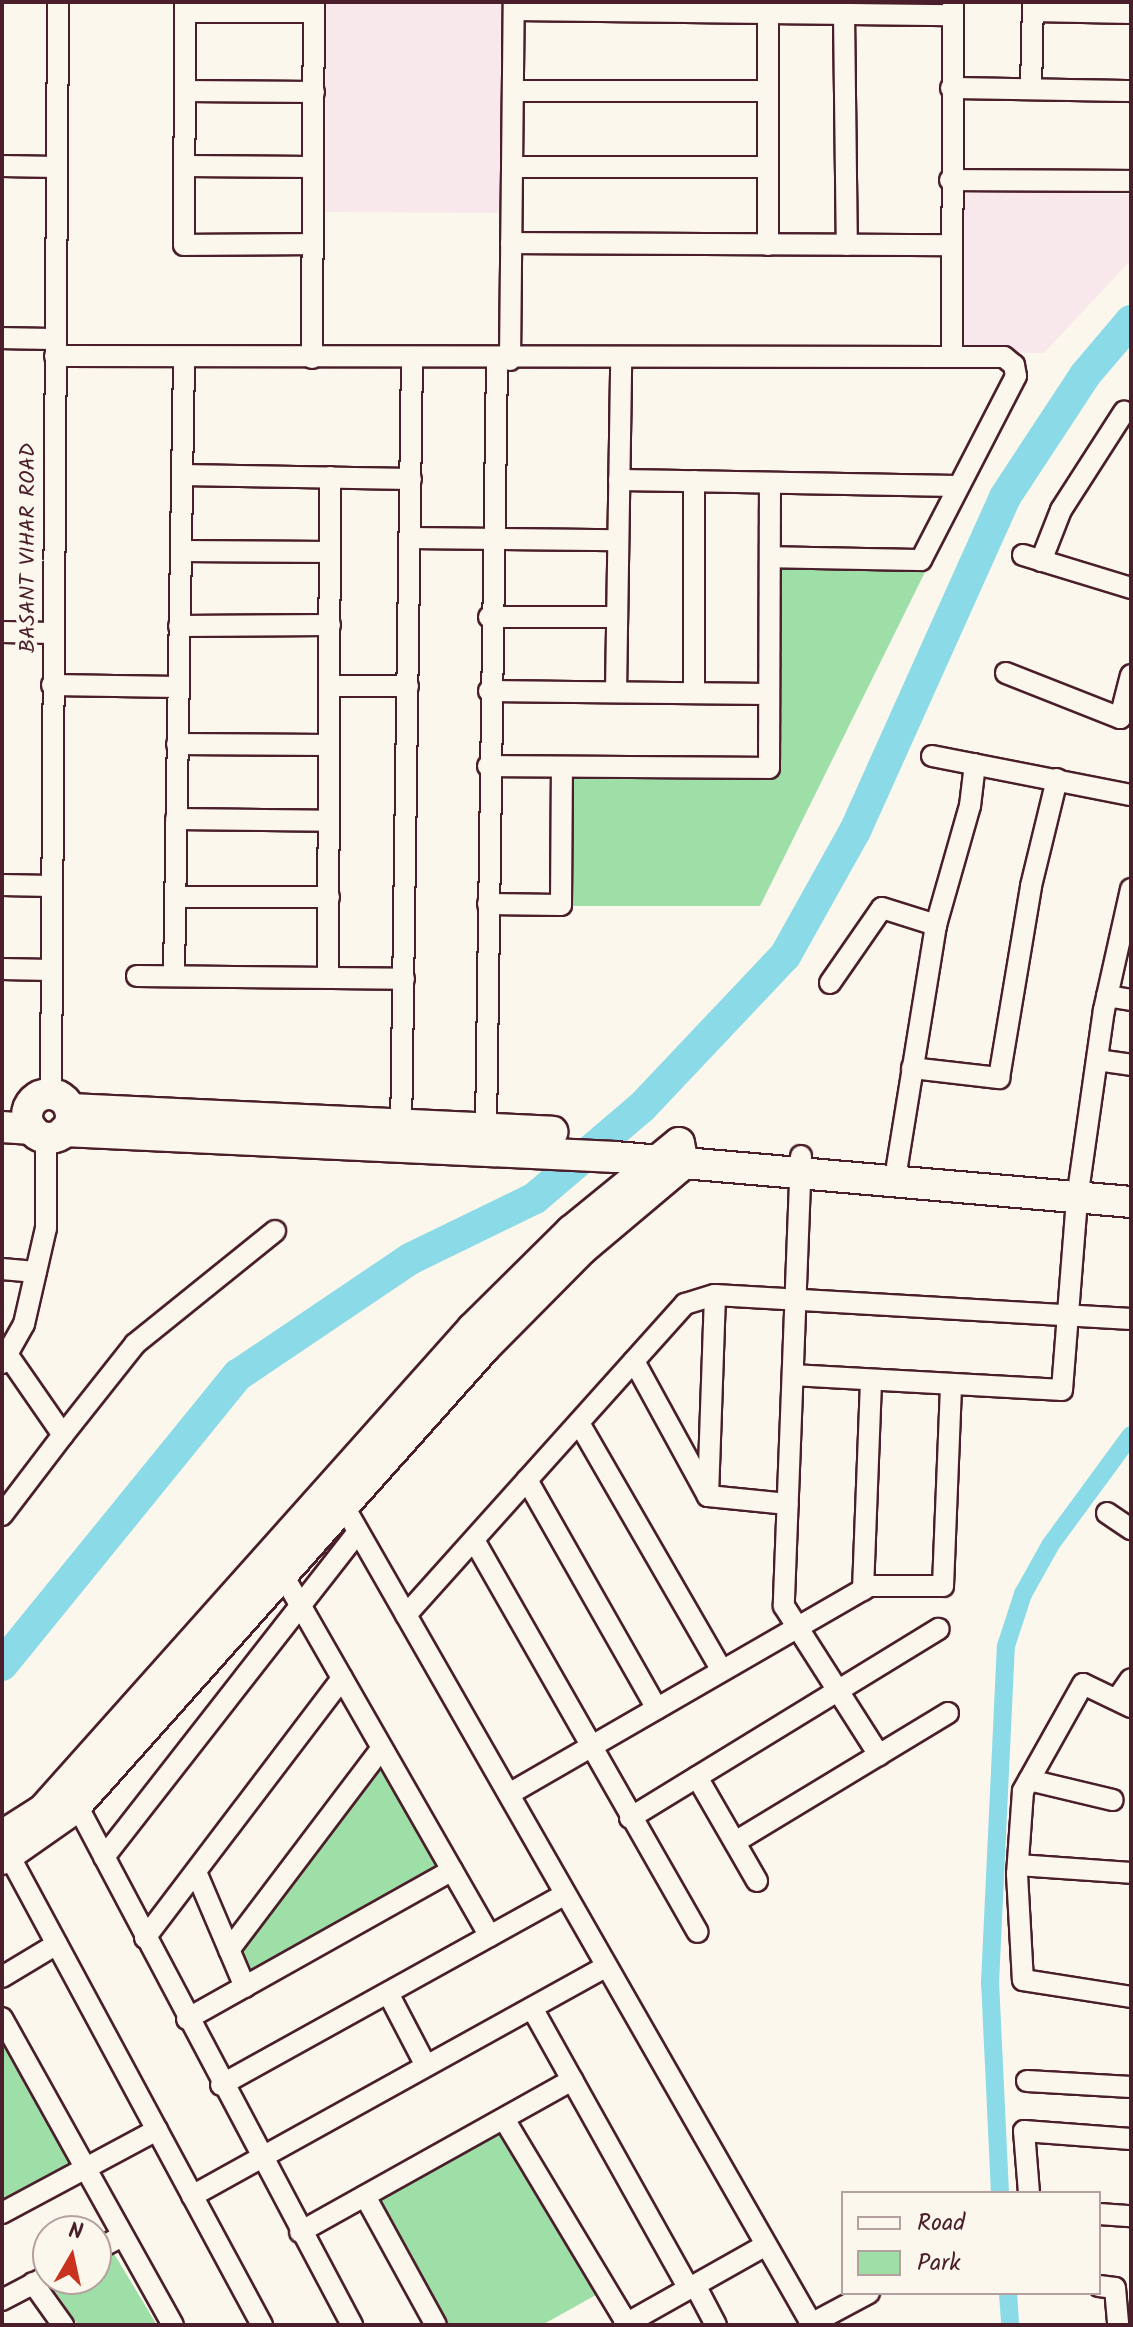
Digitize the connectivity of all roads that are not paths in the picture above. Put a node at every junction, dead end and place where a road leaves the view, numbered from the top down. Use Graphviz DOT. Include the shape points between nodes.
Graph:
graph roads {
  1 [pos="58,2"];
  2 [pos="514,6"];
  3 [pos="596,6"];
  4 [pos="669,6"];
  5 [pos="1033,6"];
  6 [pos="185,7"];
  7 [pos="314,7"];
  8 [pos="952,8"];
  9 [pos="768,12"];
  10 [pos="844,13"];
  11 [pos="1131,13"];
  12 [pos="951,88"];
  13 [pos="1031,89"];
  14 [pos="185,91"];
  15 [pos="513,91"];
  16 [pos="768,91"];
  17 [pos="1131,91"];
  18 [pos="314,92"];
  19 [pos="2,166"];
  20 [pos="185,166"];
  21 [pos="56,167"];
  22 [pos="313,167"];
  23 [pos="512,167"];
  24 [pos="768,167"];
  25 [pos="950,180"];
  26 [pos="1131,181"];
  27 [pos="511,243"];
  28 [pos="313,244"];
  29 [pos="768,245"];
  30 [pos="847,245"];
  31 [pos="949,245"];
  32 [pos="2,338"];
  33 [pos="55,348"];
  34 [pos="184,357"];
  35 [pos="952,357"];
  36 [pos="312,358"];
  37 [pos="412,359"];
  38 [pos="503,359"];
  39 [pos="621,360"];
  40 [pos="1124,412"];
  41 [pos="182,475"];
  42 [pos="330,477"];
  43 [pos="411,479"];
  44 [pos="619,480"];
  45 [pos="694,481"];
  46 [pos="770,483"];
  47 [pos="956,486"];
  48 [pos="410,538"];
  49 [pos="494,539"];
  50 [pos="618,540"];
  51 [pos="181,551"];
  52 [pos="330,552"];
  53 [pos="770,557"];
  54 [pos="1131,588"];
  55 [pos="489,617"];
  56 [pos="617,617"];
  57 [pos="330,625"];
  58 [pos="179,626"];
  59 [pos="2,632"];
  60 [pos="53,633"];
  61 [pos="1006,673"];
  62 [pos="1131,675"];
  63 [pos="52,685"];
  64 [pos="330,686"];
  65 [pos="408,686"];
  66 [pos="178,687"];
  67 [pos="489,691"];
  68 [pos="616,692"];
  69 [pos="694,693"];
  70 [pos="769,694"];
  71 [pos="177,744"];
  72 [pos="329,745"];
  73 [pos="932,756"];
  74 [pos="975,764"];
  75 [pos="488,766"];
  76 [pos="562,767"];
  77 [pos="1057,779"];
  78 [pos="1131,795"];
  79 [pos="176,819"];
  80 [pos="329,821"];
  81 [pos="2,885"];
  82 [pos="51,886"];
  83 [pos="1131,889"];
  84 [pos="175,897"];
  85 [pos="329,897"];
  86 [pos="488,904"];
  87 [pos="936,925"];
  88 [pos="2,969"];
  89 [pos="51,970"];
  90 [pos="137,976"];
  91 [pos="174,976"];
  92 [pos="328,978"];
  93 [pos="404,979"];
  94 [pos="830,983"];
  95 [pos="1107,996"];
  96 [pos="1131,1000"];
  97 [pos="1097,1060"];
  98 [pos="1131,1065"];
  99 [pos="912,1068"];
  100 [pos="37,1117"];
  101 [pos="486,1129"];
  102 [pos="401,1136"];
  103 [pos="541,1142"];
  104 [pos="665,1152"];
  105 [pos="800,1166"];
  106 [pos="897,1166"];
  107 [pos="1131,1185"];
  108 [pos="1079,1191"];
  109 [pos="1131,1202"];
  110 [pos="275,1231"];
  111 [pos="2,1269"];
  112 [pos="36,1272"];
  113 [pos="715,1295"];
  114 [pos="795,1301"];
  115 [pos="1069,1311"];
  116 [pos="1131,1319"];
  117 [pos="4,1358"];
  118 [pos="634,1361"];
  119 [pos="793,1375"];
  120 [pos="871,1380"];
  121 [pos="951,1384"];
  122 [pos="579,1423"];
  123 [pos="63,1435"];
  124 [pos="527,1480"];
  125 [pos="708,1496"];
  126 [pos="788,1504"];
  127 [pos="345,1508"];
  128 [pos="1107,1513"];
  129 [pos="2,1515"];
  130 [pos="1131,1529"];
  131 [pos="474,1540"];
  132 [pos="283,1575"];
  133 [pos="863,1590"];
  134 [pos="300,1605"];
  135 [pos="406,1615"];
  136 [pos="799,1627"];
  137 [pos="939,1629"];
  138 [pos="722,1671"];
  139 [pos="342,1678"];
  140 [pos="1131,1679"];
  141 [pos="839,1691"];
  142 [pos="1124,1703"];
  143 [pos="657,1709"];
  144 [pos="948,1713"];
  145 [pos="382,1748"];
  146 [pos="589,1748"];
  147 [pos="879,1755"];
  148 [pos="697,1777"];
  149 [pos="1029,1780"];
  150 [pos="71,1794"];
  151 [pos="509,1794"];
  152 [pos="1113,1800"];
  153 [pos="630,1818"];
  154 [pos="735,1842"];
  155 [pos="4,1848"];
  156 [pos="104,1857"];
  157 [pos="1018,1865"];
  158 [pos="452,1870"];
  159 [pos="196,1872"];
  160 [pos="1131,1873"];
  161 [pos="757,1881"];
  162 [pos="565,1894"];
  163 [pos="698,1932"];
  164 [pos="490,1936"];
  165 [pos="145,1938"];
  166 [pos="57,1944"];
  167 [pos="229,1950"];
  168 [pos="607,1966"];
  169 [pos="2,1977"];
  170 [pos="245,1987"];
  171 [pos="388,1993"];
  172 [pos="1131,1997"];
  173 [pos="532,2008"];
  174 [pos="2,2018"];
  175 [pos="187,2019"];
  176 [pos="426,2066"];
  177 [pos="572,2080"];
  178 [pos="1027,2081"];
  179 [pos="221,2085"];
  180 [pos="1131,2087"];
  181 [pos="504,2119"];
  182 [pos="157,2130"];
  183 [pos="1131,2139"];
  184 [pos="259,2159"];
  185 [pos="86,2168"];
  186 [pos="1029,2191"];
  187 [pos="192,2196"];
  188 [pos="365,2196"];
  189 [pos="2,2213"];
  190 [pos="1101,2214"];
  191 [pos="1131,2216"];
  192 [pos="300,2232"];
  193 [pos="122,2236"];
  194 [pos="112,2241"];
  195 [pos="766,2245"];
  196 [pos="32,2285"];
  197 [pos="1101,2286"];
  198 [pos="692,2287"];
  199 [pos="48,2295"];
  200 [pos="866,2295"];
  201 [pos="2,2300"];
  202 [pos="1124,2301"];
  203 [pos="817,2323"];
  204 [pos="625,2324"];
  205 [pos="63,2325"];
  206 [pos="173,2325"];
  207 [pos="262,2325"];
  208 [pos="352,2325"];
  209 [pos="436,2325"];
  210 [pos="716,2325"];
  211 [pos="1118,2325"];
  1 -- 21 [label="street, BASANT VIHAR ROAD"];
  2 -- 3 [label="street"];
  2 -- 15 [label="street"];
  3 -- 4 [label="street"];
  4 -- 9 [label="street"];
  5 -- 11 [label="street"];
  5 -- 13 [label="street"];
  6 -- 7 [label="street"];
  6 -- 14 [label="street"];
  7 -- 18 [label="street"];
  8 -- 10 [label="street"];
  8 -- 12 [label="street"];
  9 -- 10 [label="street"];
  9 -- 16 [label="street"];
  10 -- 30 [label="street"];
  12 -- 13 [label="street"];
  12 -- 25 [label="street"];
  13 -- 17 [label="street"];
  14 -- 18 [label="street"];
  14 -- 20 [label="street"];
  15 -- 16 [label="street"];
  15 -- 23 [label="street"];
  16 -- 24 [label="street"];
  18 -- 22 [label="street"];
  19 -- 21 [label="street"];
  20 -- 22 [label="street"];
  20 -- 28 [label="street" via="184,245"];
  21 -- 33 [label="street, BASANT VIHAR ROAD"];
  22 -- 28 [label="street"];
  23 -- 24 [label="street"];
  23 -- 27 [label="street"];
  24 -- 29 [label="street"];
  25 -- 26 [label="street"];
  25 -- 31 [label="street"];
  27 -- 29 [label="street"];
  27 -- 38 [label="street"];
  28 -- 36 [label="street"];
  29 -- 30 [label="street"];
  30 -- 31 [label="street"];
  31 -- 35 [label="street"];
  32 -- 33 [label="street"];
  33 -- 34 [label="street"];
  33 -- 60 [label="street, BASANT VIHAR ROAD"];
  34 -- 36 [label="street"];
  34 -- 41 [label="street"];
  35 -- 39 [label="street"];
  35 -- 47 [label="street" via="1004,357 1016,376"];
  36 -- 37 [label="street"];
  37 -- 38 [label="street"];
  37 -- 43 [label="street"];
  38 -- 39 [label="street"];
  38 -- 49 [label="street"];
  39 -- 44 [label="street"];
  40 -- 54 [label="street" via="1032,558"];
  41 -- 42 [label="street"];
  41 -- 51 [label="street"];
  42 -- 43 [label="street"];
  42 -- 52 [label="street"];
  43 -- 48 [label="street"];
  44 -- 45 [label="street"];
  44 -- 50 [label="street"];
  45 -- 46 [label="street"];
  45 -- 69 [label="street"];
  46 -- 47 [label="street"];
  46 -- 53 [label="street"];
  47 -- 53 [label="street" via="921,560"];
  48 -- 49 [label="street"];
  48 -- 65 [label="street"];
  49 -- 50 [label="street"];
  49 -- 55 [label="street"];
  50 -- 56 [label="street"];
  51 -- 52 [label="street"];
  51 -- 58 [label="street"];
  52 -- 57 [label="street"];
  53 -- 70 [label="street"];
  55 -- 56 [label="street"];
  55 -- 67 [label="street"];
  56 -- 68 [label="street"];
  57 -- 58 [label="street"];
  57 -- 64 [label="street"];
  58 -- 66 [label="street"];
  59 -- 60 [label="street"];
  60 -- 63 [label="street, BASANT VIHAR ROAD"];
  61 -- 62 [label="street" via="1120,718"];
  63 -- 66 [label="street"];
  63 -- 82 [label="street, BASANT VIHAR ROAD"];
  64 -- 65 [label="street"];
  64 -- 72 [label="street"];
  65 -- 93 [label="street"];
  66 -- 71 [label="street"];
  67 -- 68 [label="street"];
  67 -- 75 [label="street"];
  68 -- 69 [label="street"];
  69 -- 70 [label="street"];
  70 -- 76 [label="street" via="769,768"];
  71 -- 72 [label="street"];
  71 -- 79 [label="street"];
  72 -- 80 [label="street"];
  73 -- 74 [label="street"];
  74 -- 77 [label="street"];
  74 -- 87 [label="street" via="970,806"];
  75 -- 76 [label="street"];
  75 -- 86 [label="street"];
  76 -- 86 [label="street" via="561,905"];
  77 -- 78 [label="street"];
  77 -- 99 [label="street" via="1031,886 999,1078"];
  79 -- 80 [label="street"];
  79 -- 84 [label="street"];
  80 -- 85 [label="street"];
  81 -- 82 [label="street"];
  82 -- 89 [label="street, BASANT VIHAR ROAD"];
  83 -- 95 [label="street"];
  84 -- 85 [label="street"];
  84 -- 91 [label="street"];
  85 -- 92 [label="street"];
  86 -- 101 [label="street"];
  87 -- 94 [label="street" via="882,908"];
  87 -- 99 [label="street"];
  88 -- 89 [label="street"];
  89 -- 100 [label="street, BASANT VIHAR ROAD"];
  90 -- 91 [label="street"];
  91 -- 92 [label="street"];
  92 -- 93 [label="street"];
  93 -- 102 [label="street"];
  95 -- 96 [label="street"];
  95 -- 97 [label="street"];
  97 -- 98 [label="street"];
  97 -- 108 [label="street"];
  99 -- 106 [label="street"];
  100 -- 102 [label="street"];
  100 -- 112 [label="street, BASANT VIHAR ROAD" via="46,1228"];
  101 -- 102 [label="street"];
  101 -- 103 [label="street"];
  102 -- 103 [label="street"];
  103 -- 104 [label="street"];
  103 -- 104 [label="street" via="615,1157"];
  104 -- 105 [label="street"];
  104 -- 127 [label="street" via="473,1328"];
  105 -- 106 [label="street"];
  105 -- 108 [label="street"];
  105 -- 114 [label="street"];
  106 -- 108 [label="street"];
  107 -- 108 [label="street"];
  108 -- 109 [label="street"];
  108 -- 115 [label="street"];
  110 -- 123 [label="street" via="135,1344"];
  111 -- 112 [label="street"];
  112 -- 117 [label="street, BASANT VIHAR ROAD" via="24,1324"];
  113 -- 114 [label="street"];
  113 -- 118 [label="street" via="685,1304"];
  113 -- 125 [label="street"];
  114 -- 115 [label="street"];
  114 -- 119 [label="street"];
  115 -- 116 [label="street"];
  115 -- 121 [label="street" via="1062,1390"];
  117 -- 123 [label="street"];
  118 -- 122 [label="street"];
  118 -- 125 [label="street"];
  119 -- 120 [label="street"];
  119 -- 126 [label="street"];
  120 -- 121 [label="street"];
  120 -- 133 [label="street"];
  121 -- 133 [label="street" via="943,1586"];
  122 -- 124 [label="street"];
  122 -- 138 [label="street"];
  123 -- 129 [label="street"];
  124 -- 131 [label="street"];
  124 -- 143 [label="street"];
  125 -- 126 [label="street"];
  126 -- 136 [label="street" via="784,1606"];
  127 -- 132 [label="street"];
  127 -- 134 [label="street"];
  127 -- 135 [label="street"];
  127 -- 150 [label="street"];
  128 -- 130 [label="street"];
  131 -- 135 [label="street"];
  131 -- 146 [label="street"];
  132 -- 134 [label="street"];
  132 -- 150 [label="street"];
  133 -- 136 [label="street"];
  134 -- 139 [label="street"];
  134 -- 156 [label="street"];
  135 -- 151 [label="street"];
  136 -- 138 [label="street"];
  136 -- 141 [label="street"];
  137 -- 141 [label="street"];
  138 -- 143 [label="street"];
  139 -- 145 [label="street"];
  139 -- 159 [label="street"];
  140 -- 142 [label="street"];
  141 -- 147 [label="street"];
  141 -- 148 [label="street"];
  142 -- 149 [label="street" via="1083,1684"];
  143 -- 146 [label="street"];
  144 -- 147 [label="street"];
  145 -- 158 [label="street"];
  145 -- 167 [label="street"];
  146 -- 151 [label="street"];
  146 -- 153 [label="street"];
  147 -- 154 [label="street"];
  148 -- 153 [label="street"];
  148 -- 154 [label="street"];
  149 -- 152 [label="street"];
  149 -- 157 [label="street"];
  150 -- 155 [label="street" via="43,1810"];
  150 -- 156 [label="street"];
  151 -- 162 [label="street"];
  153 -- 163 [label="street"];
  154 -- 161 [label="street"];
  155 -- 166 [label="street"];
  156 -- 165 [label="street"];
  157 -- 160 [label="street"];
  157 -- 172 [label="street" via="1023,1980"];
  158 -- 164 [label="street"];
  158 -- 170 [label="street"];
  159 -- 165 [label="street"];
  159 -- 167 [label="street"];
  162 -- 164 [label="street"];
  162 -- 168 [label="street"];
  164 -- 171 [label="street"];
  165 -- 175 [label="street"];
  166 -- 169 [label="street"];
  166 -- 182 [label="street"];
  167 -- 170 [label="street"];
  168 -- 173 [label="street"];
  168 -- 195 [label="street"];
  170 -- 175 [label="street"];
  171 -- 176 [label="street"];
  171 -- 179 [label="street"];
  173 -- 176 [label="street"];
  173 -- 177 [label="street"];
  174 -- 185 [label="street"];
  175 -- 179 [label="street"];
  176 -- 184 [label="street"];
  177 -- 181 [label="street"];
  177 -- 198 [label="street"];
  178 -- 180 [label="street"];
  179 -- 184 [label="street"];
  181 -- 188 [label="street"];
  181 -- 204 [label="street"];
  182 -- 185 [label="street"];
  182 -- 187 [label="street"];
  183 -- 186 [label="street" via="1024,2131"];
  184 -- 187 [label="street"];
  184 -- 192 [label="street"];
  185 -- 189 [label="street"];
  185 -- 193 [label="street"];
  187 -- 207 [label="street"];
  188 -- 192 [label="street"];
  188 -- 209 [label="street"];
  190 -- 191 [label="street"];
  192 -- 208 [label="street"];
  193 -- 194 [label="street"];
  193 -- 206 [label="street"];
  195 -- 198 [label="street"];
  195 -- 203 [label="street"];
  196 -- 201 [label="street"];
  197 -- 202 [label="street" via="1115,2288"];
  198 -- 204 [label="street"];
  198 -- 210 [label="street"];
  199 -- 205 [label="street"];
  200 -- 203 [label="street"];
  202 -- 211 [label="street"];
}
